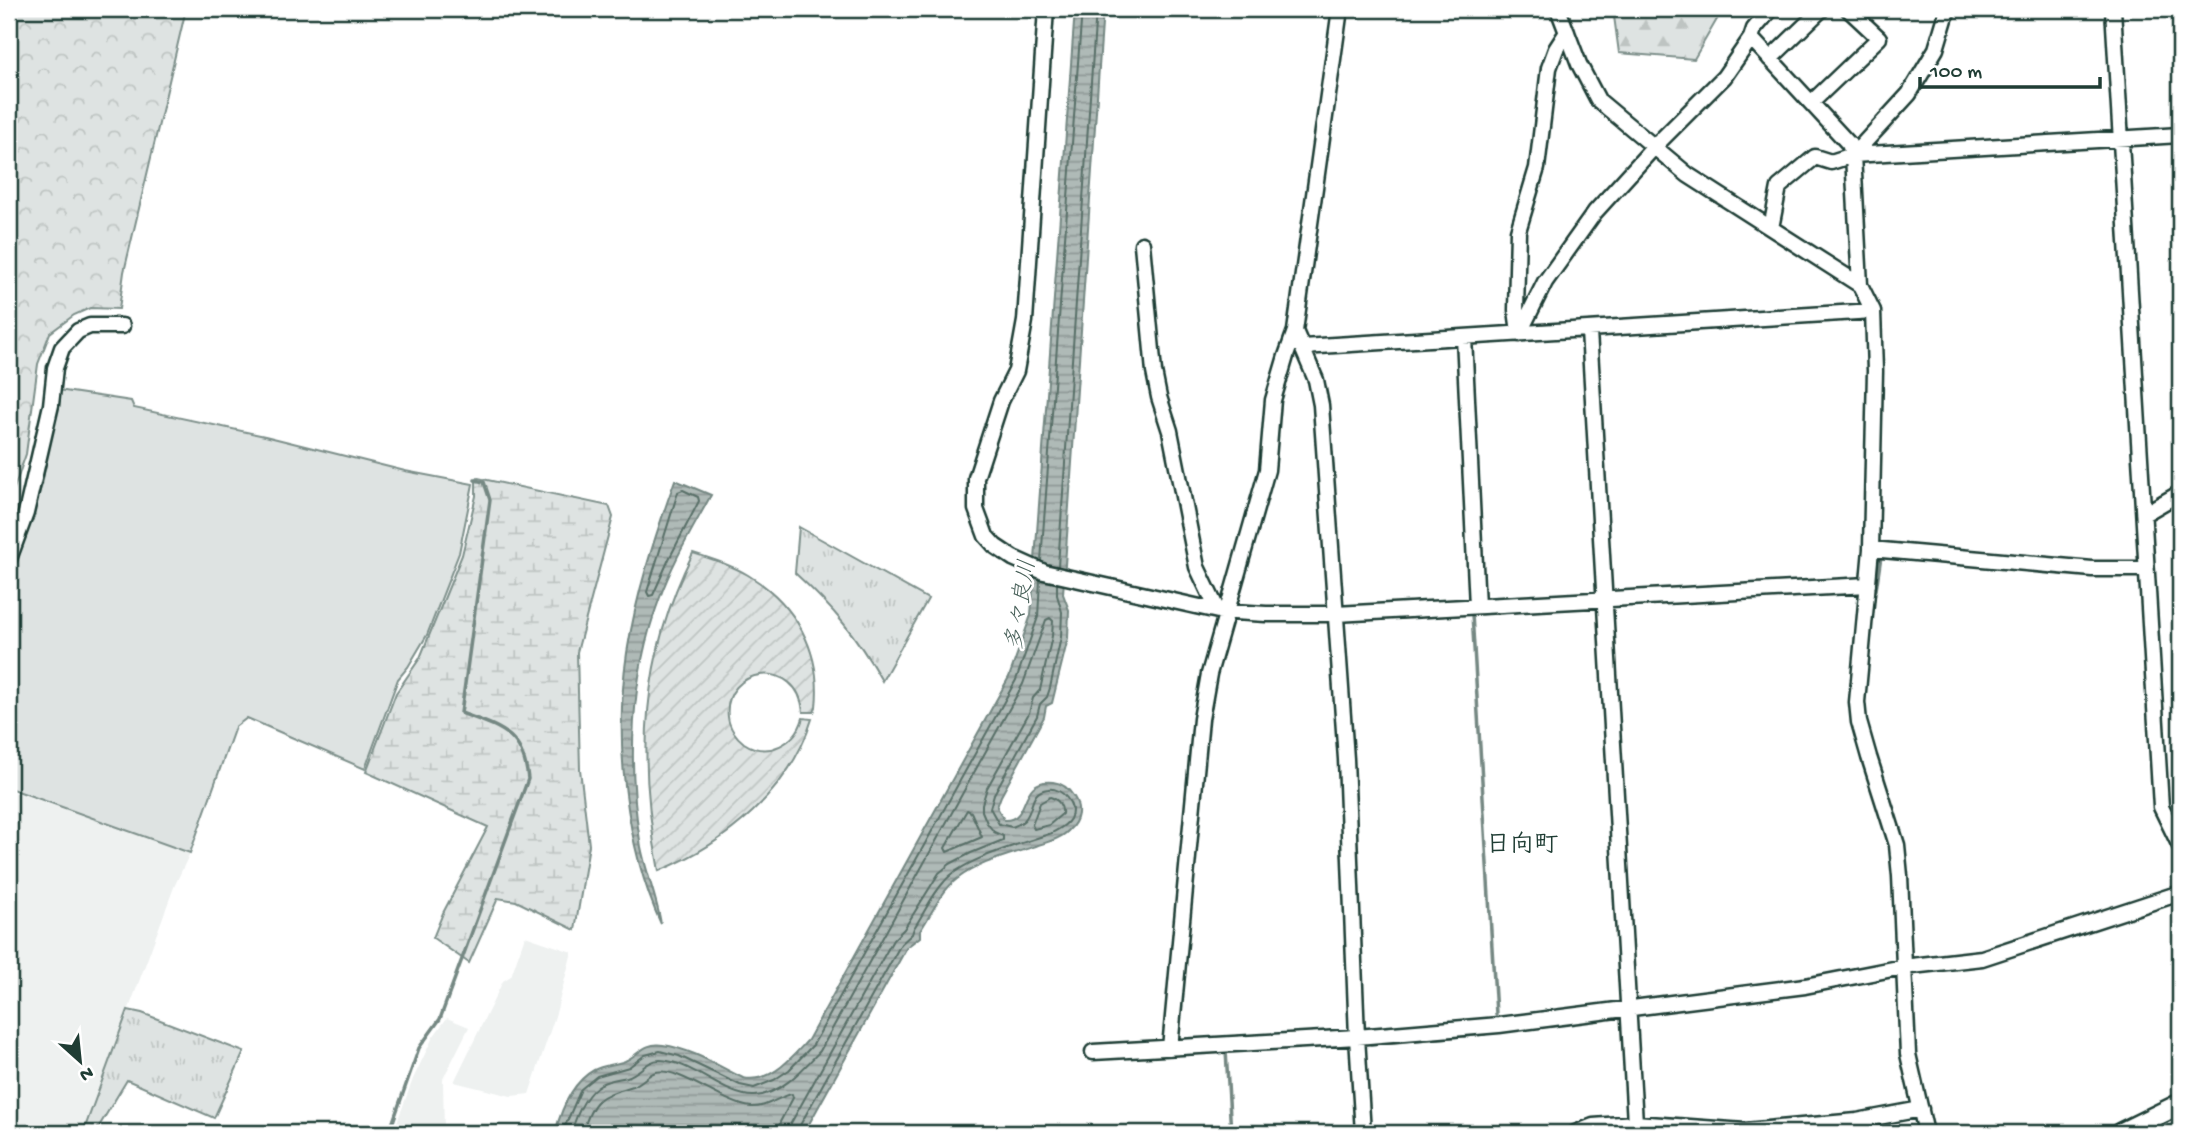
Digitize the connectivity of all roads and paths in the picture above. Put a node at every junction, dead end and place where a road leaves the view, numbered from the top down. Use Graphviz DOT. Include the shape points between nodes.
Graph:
graph roads {
  1 [pos="1046,9"];
  2 [pos="1340,9"];
  3 [pos="1558,9"];
  4 [pos="1752,9"];
  5 [pos="1771,9"];
  6 [pos="1822,9"];
  7 [pos="1848,9"];
  8 [pos="1948,9"];
  9 [pos="2113,9"];
  10 [pos="1567,32"];
  11 [pos="1753,34"];
  12 [pos="1770,59"];
  13 [pos="1811,103"];
  14 [pos="2180,135"];
  15 [pos="2120,138"];
  16 [pos="1655,146"];
  17 [pos="1853,155"];
  18 [pos="1772,228"];
  19 [pos="1142,244"];
  20 [pos="1860,285"];
  21 [pos="1873,311"];
  22 [pos="122,326"];
  23 [pos="1296,331"];
  24 [pos="1590,331"];
  25 [pos="1519,334"];
  26 [pos="1464,337"];
  27 [pos="1303,347"];
  28 [pos="2180,493"];
  29 [pos="2144,514"];
  30 [pos="1871,549"];
  31 [pos="9,559"];
  32 [pos="2146,569"];
  33 [pos="1868,585"];
  34 [pos="1606,599"];
  35 [pos="1477,606"];
  36 [pos="1222,612"];
  37 [pos="1336,614"];
  38 [pos="2180,846"];
  39 [pos="2180,892"];
  40 [pos="1903,967"];
  41 [pos="1629,1010"];
  42 [pos="1357,1037"];
  43 [pos="1170,1048"];
  44 [pos="1093,1052"];
  45 [pos="2180,1104"];
  46 [pos="1921,1109"];
  47 [pos="1635,1123"];
  48 [pos="1363,1133"];
  49 [pos="1575,1133"];
  50 [pos="1926,1133"];
  51 [pos="2122,1133"];
  1 -- 36 [label="street" via="1025,321 1016,371 1001,401 976,478 976,509 986,536 1020,562 1044,572"];
  2 -- 23 [label="street"];
  3 -- 10 [label="street"];
  4 -- 11 [label="street"];
  5 -- 11 [label="street"];
  6 -- 12 [label="street"];
  7 -- 13 [label="street" via="1879,38"];
  8 -- 17 [label="street" via="1936,49 1909,94"];
  9 -- 15 [label="street"];
  10 -- 16 [label="street" via="1598,100"];
  10 -- 25 [label="street" via="1549,68 1537,168 1518,231"];
  11 -- 12 [label="street"];
  11 -- 16 [label="street" via="1724,77"];
  12 -- 13 [label="street"];
  13 -- 17 [label="street" via="1849,144"];
  14 -- 15 [label="street"];
  15 -- 17 [label="street"];
  15 -- 29 [label="street"];
  16 -- 18 [label="street" via="1688,174"];
  16 -- 25 [label="street" via="1588,222 1545,282"];
  17 -- 18 [label="street" via="1831,162 1815,157 1779,187"];
  17 -- 20 [label="street"];
  18 -- 20 [label="street"];
  19 -- 36 [label="street" via="1159,397 1197,567"];
  20 -- 21 [label="street"];
  21 -- 24 [label="street"];
  21 -- 30 [label="street"];
  22 -- 31 [label="street" via="90,326 62,348 26,513"];
  23 -- 27 [label="street"];
  23 -- 36 [label="street" via="1273,400 1267,470"];
  24 -- 25 [label="street"];
  24 -- 34 [label="street"];
  25 -- 26 [label="street"];
  26 -- 27 [label="street"];
  26 -- 35 [label="street"];
  27 -- 37 [label="street" via="1321,405"];
  28 -- 29 [label="street"];
  29 -- 32 [label="street"];
  30 -- 32 [label="street" via="2092,569"];
  30 -- 33 [label="street"];
  32 -- 38 [label="street" via="2161,807"];
  33 -- 34 [label="street"];
  33 -- 40 [label="street" via="1857,702 1897,845"];
  34 -- 35 [label="street"];
  34 -- 41 [label="street"];
  35 -- 37 [label="street"];
  36 -- 37 [label="street"];
  36 -- 43 [label="street" via="1201,719"];
  37 -- 42 [label="street"];
  39 -- 40 [label="street" via="1982,958"];
  40 -- 41 [label="street" via="1805,986"];
  40 -- 46 [label="street" via="1908,1054"];
  41 -- 42 [label="street"];
  41 -- 47 [label="street"];
  42 -- 43 [label="street"];
  42 -- 48 [label="street"];
  43 -- 44 [label="street"];
  45 -- 51 [label="highway"];
  46 -- 47 [label="street" via="1857,1121 1745,1130"];
  46 -- 50 [label="street"];
  47 -- 49 [label="street" via="1593,1126"];
}
